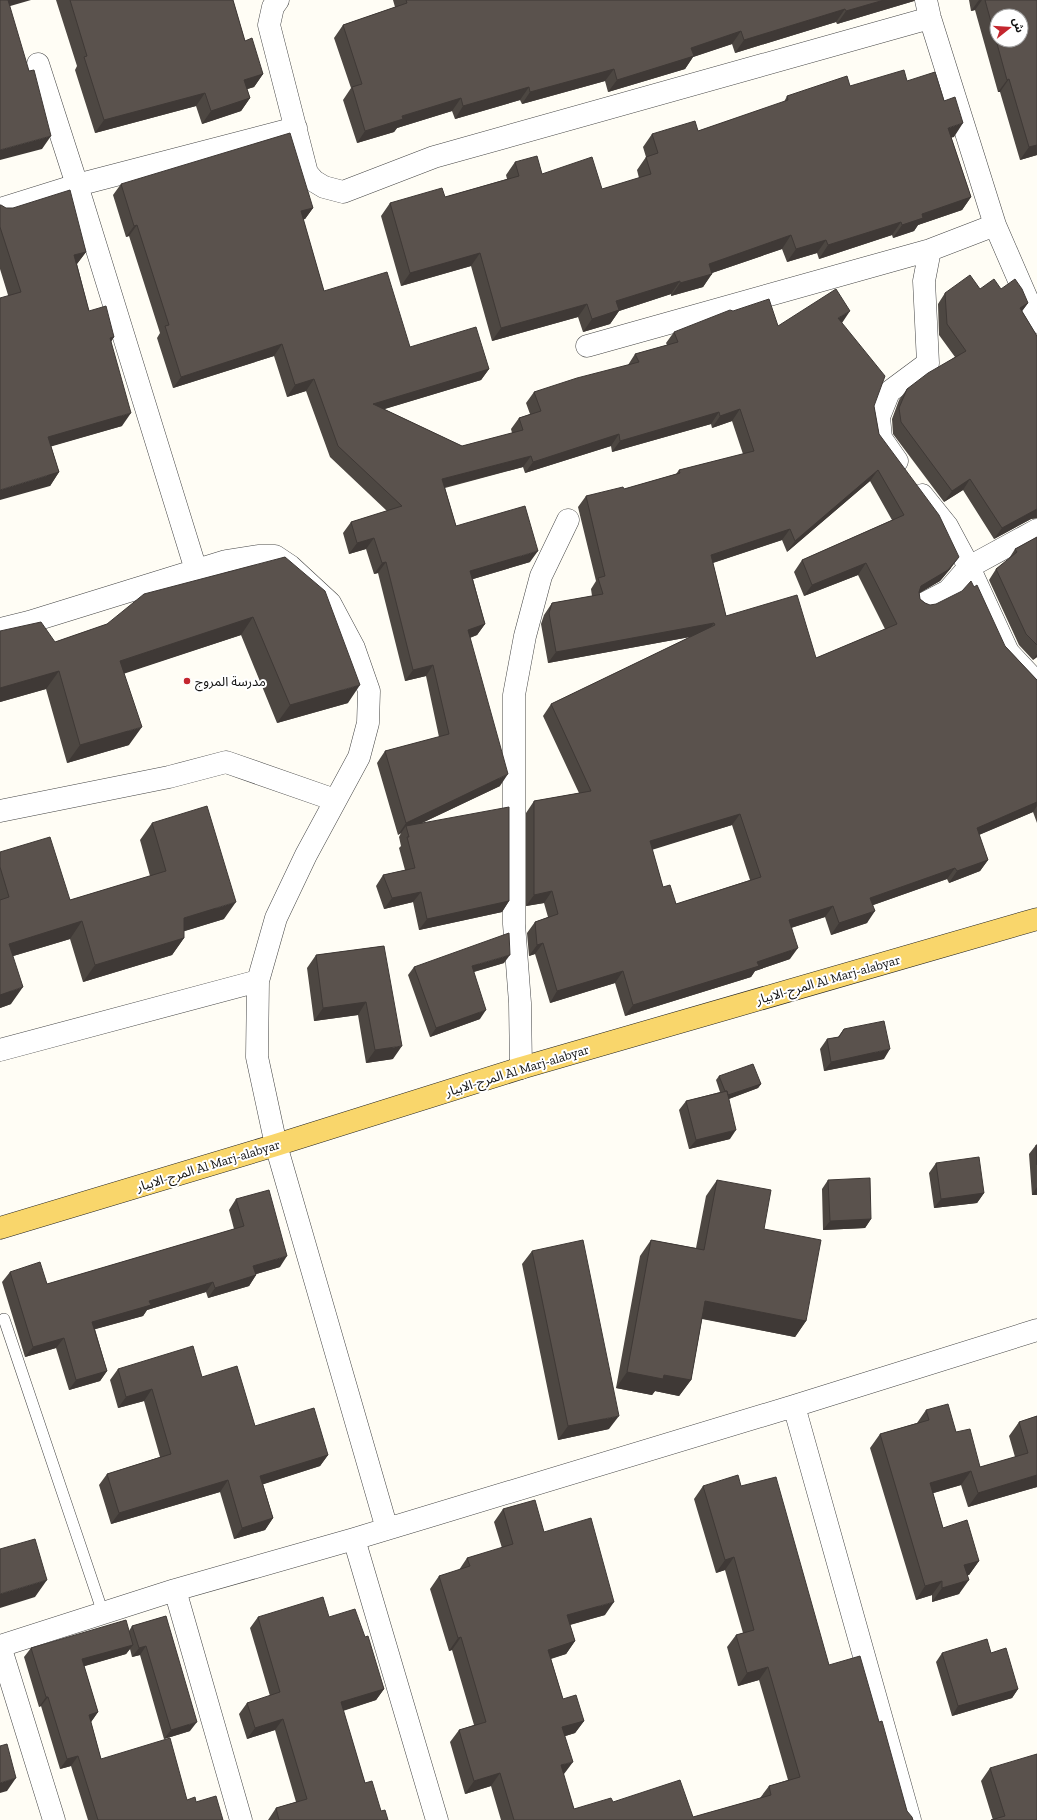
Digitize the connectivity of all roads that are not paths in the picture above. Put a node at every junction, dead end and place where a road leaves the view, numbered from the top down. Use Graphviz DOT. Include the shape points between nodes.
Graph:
graph roads {
  1 [pos="278,0"];
  2 [pos="928,9"];
  3 [pos="38,64"];
  4 [pos="296,128"];
  5 [pos="77,185"];
  6 [pos="0,209"];
  7 [pos="995,225"];
  8 [pos="930,250"];
  9 [pos="1037,322"];
  10 [pos="587,346"];
  11 [pos="568,520"];
  12 [pos="1037,530"];
  13 [pos="969,567"];
  14 [pos="196,570"];
  15 [pos="923,604"];
  16 [pos="0,629"];
  17 [pos="1037,683"];
  18 [pos="335,800"];
  19 [pos="0,811"];
  20 [pos="1037,919"];
  21 [pos="258,981"];
  22 [pos="0,1050"];
  23 [pos="521,1068"];
  24 [pos="276,1145"];
  25 [pos="0,1228"];
  26 [pos="4,1319"];
  27 [pos="1037,1330"];
  28 [pos="794,1406"];
  29 [pos="387,1529"];
  30 [pos="354,1539"];
  31 [pos="175,1590"];
  32 [pos="103,1613"];
  33 [pos="0,1646"];
  34 [pos="54,1820"];
  35 [pos="241,1820"];
  36 [pos="437,1820"];
  37 [pos="910,1820"];
  1 -- 4 [label="street" via="273,7 269,25"];
  2 -- 4 [label="street" via="434,157 343,192 324,188 308,173"];
  2 -- 7 [label="street"];
  3 -- 5 [label="street"];
  4 -- 5 [label="street"];
  5 -- 6 [label="street"];
  5 -- 14 [label="street"];
  7 -- 8 [label="street"];
  7 -- 9 [label="street"];
  8 -- 10 [label="street"];
  8 -- 13 [label="street" via="924,281 928,363 889,392 878,417 881,438 947,526"];
  11 -- 23 [label="street" via="542,576 525,636 514,695 514,924 520,1003"];
  12 -- 13 [label="street"];
  13 -- 15 [label="street" via="948,591"];
  13 -- 17 [label="street" via="1008,652"];
  14 -- 16 [label="street"];
  14 -- 18 [label="street" via="245,558 275,556 290,566 330,604 354,648 369,691 368,723 359,757"];
  18 -- 19 [label="street" via="226,762 169,777"];
  18 -- 21 [label="street" via="276,918"];
  20 -- 23 [label="main road, المرج-الابيار Al Marj-alabyar"];
  21 -- 22 [label="street"];
  21 -- 24 [label="street" via="257,1057"];
  23 -- 24 [label="main road, المرج-الابيار Al Marj-alabyar"];
  24 -- 25 [label="main road, المرج-الابيار Al Marj-alabyar"];
  24 -- 29 [label="street"];
  26 -- 32 [label="lane"];
  27 -- 28 [label="street"];
  28 -- 29 [label="street"];
  28 -- 37 [label="street"];
  29 -- 30 [label="street"];
  30 -- 31 [label="street"];
  30 -- 36 [label="street"];
  31 -- 32 [label="street"];
  31 -- 35 [label="street"];
  32 -- 33 [label="street"];
  33 -- 34 [label="street"];
}
